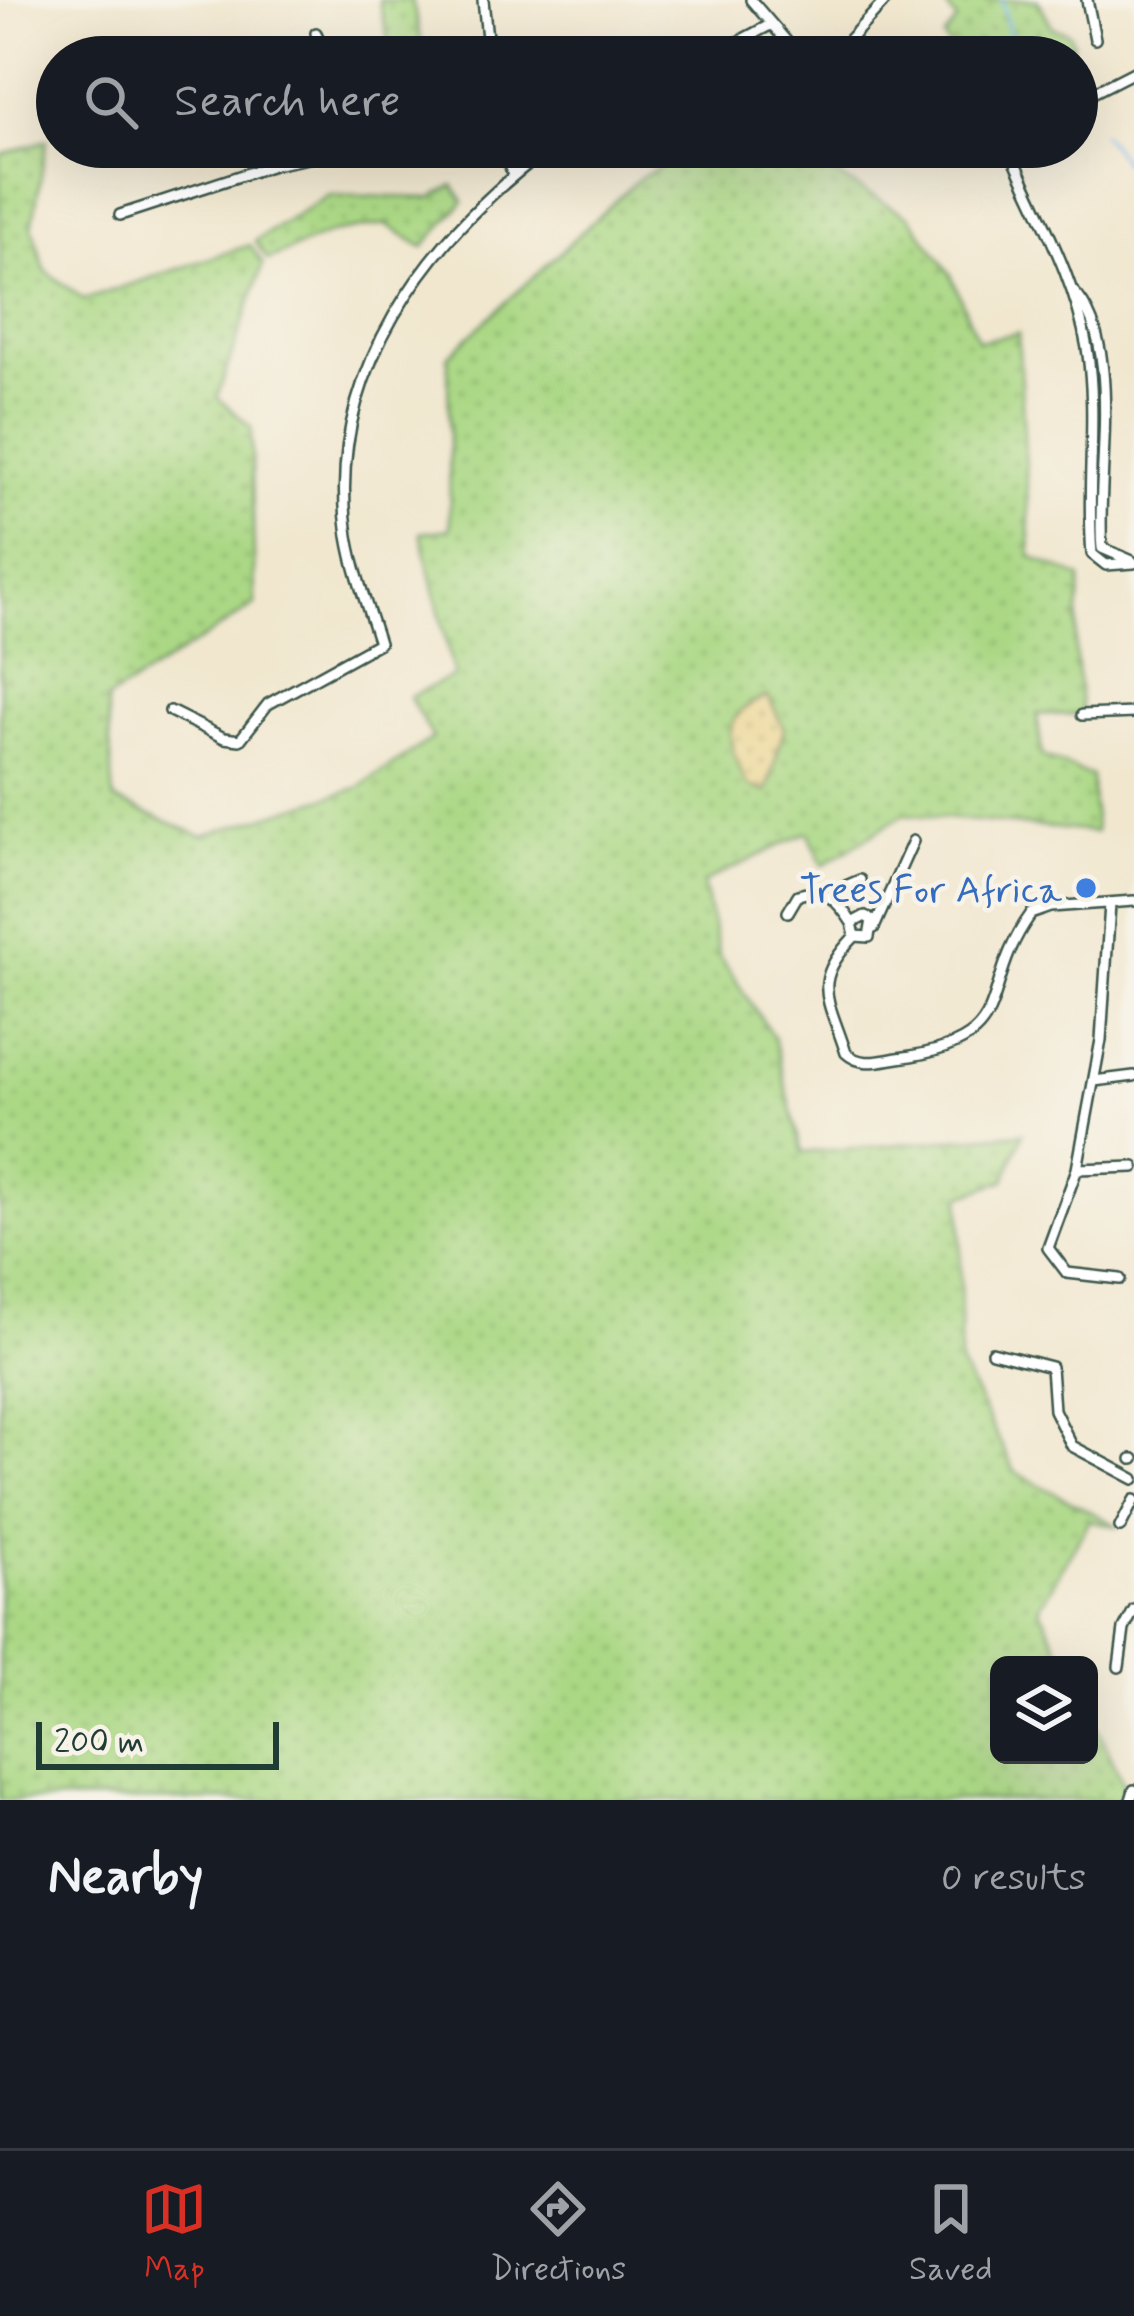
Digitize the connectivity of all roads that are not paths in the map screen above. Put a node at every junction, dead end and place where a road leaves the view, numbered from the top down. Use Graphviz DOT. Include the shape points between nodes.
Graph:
graph roads {
  1 [pos="483,0"];
  2 [pos="751,0"];
  3 [pos="886,0"];
  4 [pos="1087,0"];
  5 [pos="770,25"];
  6 [pos="316,33"];
  7 [pos="317,36"];
  8 [pos="487,36"];
  9 [pos="749,36"];
  10 [pos="780,36"];
  11 [pos="853,36"];
  12 [pos="1095,36"];
  13 [pos="1134,72"];
  14 [pos="1098,90"];
  15 [pos="262,168"];
  16 [pos="510,168"];
  17 [pos="522,168"];
  18 [pos="1018,168"];
  19 [pos="513,175"];
  20 [pos="120,215"];
  21 [pos="1072,290"];
  22 [pos="1134,562"];
  23 [pos="170,711"];
  24 [pos="1134,713"];
  25 [pos="1082,715"];
  26 [pos="914,841"];
  27 [pos="860,880"];
  28 [pos="1134,901"];
  29 [pos="1110,904"];
  30 [pos="842,907"];
  31 [pos="788,912"];
  32 [pos="852,923"];
  33 [pos="874,928"];
  34 [pos="854,936"];
  35 [pos="1134,1076"];
  36 [pos="1094,1081"];
  37 [pos="1077,1168"];
  38 [pos="1134,1168"];
  39 [pos="1120,1279"];
  40 [pos="992,1352"];
  41 [pos="1134,1479"];
  42 [pos="1134,1500"];
  43 [pos="1120,1527"];
  44 [pos="1134,1610"];
  45 [pos="1119,1667"];
  1 -- 8 [label="street"];
  2 -- 5 [label="street"];
  3 -- 11 [label="street"];
  4 -- 12 [label="street"];
  5 -- 9 [label="street"];
  5 -- 10 [label="street"];
  6 -- 7 [label="street"];
  13 -- 14 [label="street"];
  15 -- 20 [label="street"];
  16 -- 19 [label="street"];
  17 -- 19 [label="street"];
  18 -- 21 [label="street"];
  19 -- 23 [label="street" via="398,306 352,415 348,537 379,643 268,704 240,740"];
  21 -- 22 [label="street" via="1089,314 1100,368 1101,543 1109,556"];
  21 -- 22 [label="street" via="1090,376 1092,554 1106,566"];
  24 -- 25 [label="street"];
  26 -- 33 [label="street"];
  27 -- 30 [label="street" via="846,886"];
  28 -- 29 [label="street"];
  29 -- 34 [label="street" via="1031,914 966,1042 868,1062 846,1053 825,980"];
  29 -- 36 [label="street"];
  30 -- 31 [label="street" via="824,893 805,892"];
  30 -- 32 [label="street"];
  32 -- 33 [label="street" via="865,916"];
  32 -- 34 [label="street"];
  33 -- 34 [label="street" via="865,939"];
  35 -- 36 [label="street"];
  36 -- 37 [label="street"];
  37 -- 38 [label="street"];
  37 -- 39 [label="street" via="1048,1236 1050,1257 1075,1277"];
  40 -- 41 [label="street" via="1051,1367 1054,1410 1072,1446"];
  42 -- 43 [label="street"];
  44 -- 45 [label="street"];
}
